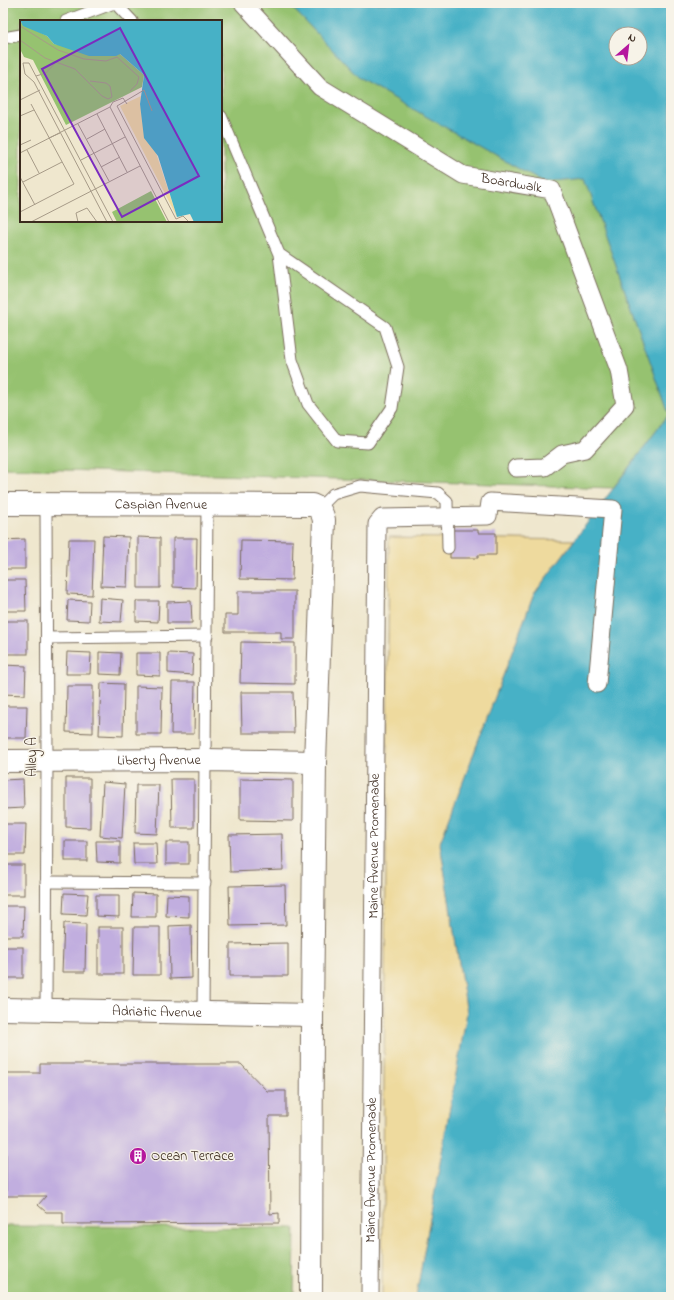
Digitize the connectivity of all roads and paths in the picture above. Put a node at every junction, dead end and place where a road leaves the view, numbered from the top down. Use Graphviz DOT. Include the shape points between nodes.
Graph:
graph roads {
  1 [pos="114,3"];
  2 [pos="244,3"];
  3 [pos="69,20"];
  4 [pos="131,20"];
  5 [pos="20,35"];
  6 [pos="3,38"];
  7 [pos="222,118"];
  8 [pos="279,254"];
  9 [pos="516,468"];
  10 [pos="3,504"];
  11 [pos="207,504"];
  12 [pos="46,505"];
  13 [pos="318,508"];
  14 [pos="448,516"];
  15 [pos="448,548"];
  16 [pos="207,636"];
  17 [pos="47,638"];
  18 [pos="597,684"];
  19 [pos="47,760"];
  20 [pos="206,760"];
  21 [pos="3,761"];
  22 [pos="316,762"];
  23 [pos="46,882"];
  24 [pos="205,883"];
  25 [pos="3,1009"];
  26 [pos="46,1010"];
  27 [pos="203,1012"];
  28 [pos="312,1015"];
  29 [pos="312,1297"];
  30 [pos="370,1297"];
  1 -- 3 [label="lane"];
  1 -- 4 [label="lane"];
  2 -- 9 [label="street, Boardwalk" via="320,87 463,175 552,190 619,370 625,404 585,449 562,454 545,467"];
  5 -- 6 [label="lane"];
  7 -- 8 [label="lane"];
  8 -- 8 [label="lane" via="292,360 308,404 336,441 368,443 392,408 396,381 398,367 385,327"];
  10 -- 12 [label="street, Caspian Avenue"];
  11 -- 12 [label="street, Caspian Avenue"];
  11 -- 13 [label="street, Caspian Avenue" via="312,505"];
  11 -- 16 [label="lane"];
  12 -- 17 [label="lane, Alley A"];
  13 -- 14 [label="lane" via="333,494 360,486 438,493 447,501"];
  13 -- 22 [label="street" via="324,520"];
  14 -- 15 [label="lane"];
  14 -- 18 [label="street, Maine Avenue Promenade" via="488,516 490,502 613,509"];
  14 -- 30 [label="street, Maine Avenue Promenade" via="382,518 377,524"];
  16 -- 17 [label="lane"];
  16 -- 20 [label="lane"];
  17 -- 19 [label="lane, Alley A"];
  19 -- 20 [label="street, Liberty Avenue"];
  19 -- 21 [label="street, Liberty Avenue"];
  19 -- 23 [label="lane, Alley A"];
  20 -- 22 [label="street, Liberty Avenue"];
  20 -- 24 [label="lane"];
  22 -- 28 [label="street"];
  23 -- 24 [label="lane"];
  23 -- 26 [label="lane, Alley A"];
  24 -- 27 [label="lane"];
  25 -- 26 [label="street, Adriatic Avenue"];
  26 -- 27 [label="street, Adriatic Avenue"];
  27 -- 28 [label="street, Adriatic Avenue"];
  28 -- 29 [label="street"];
}
